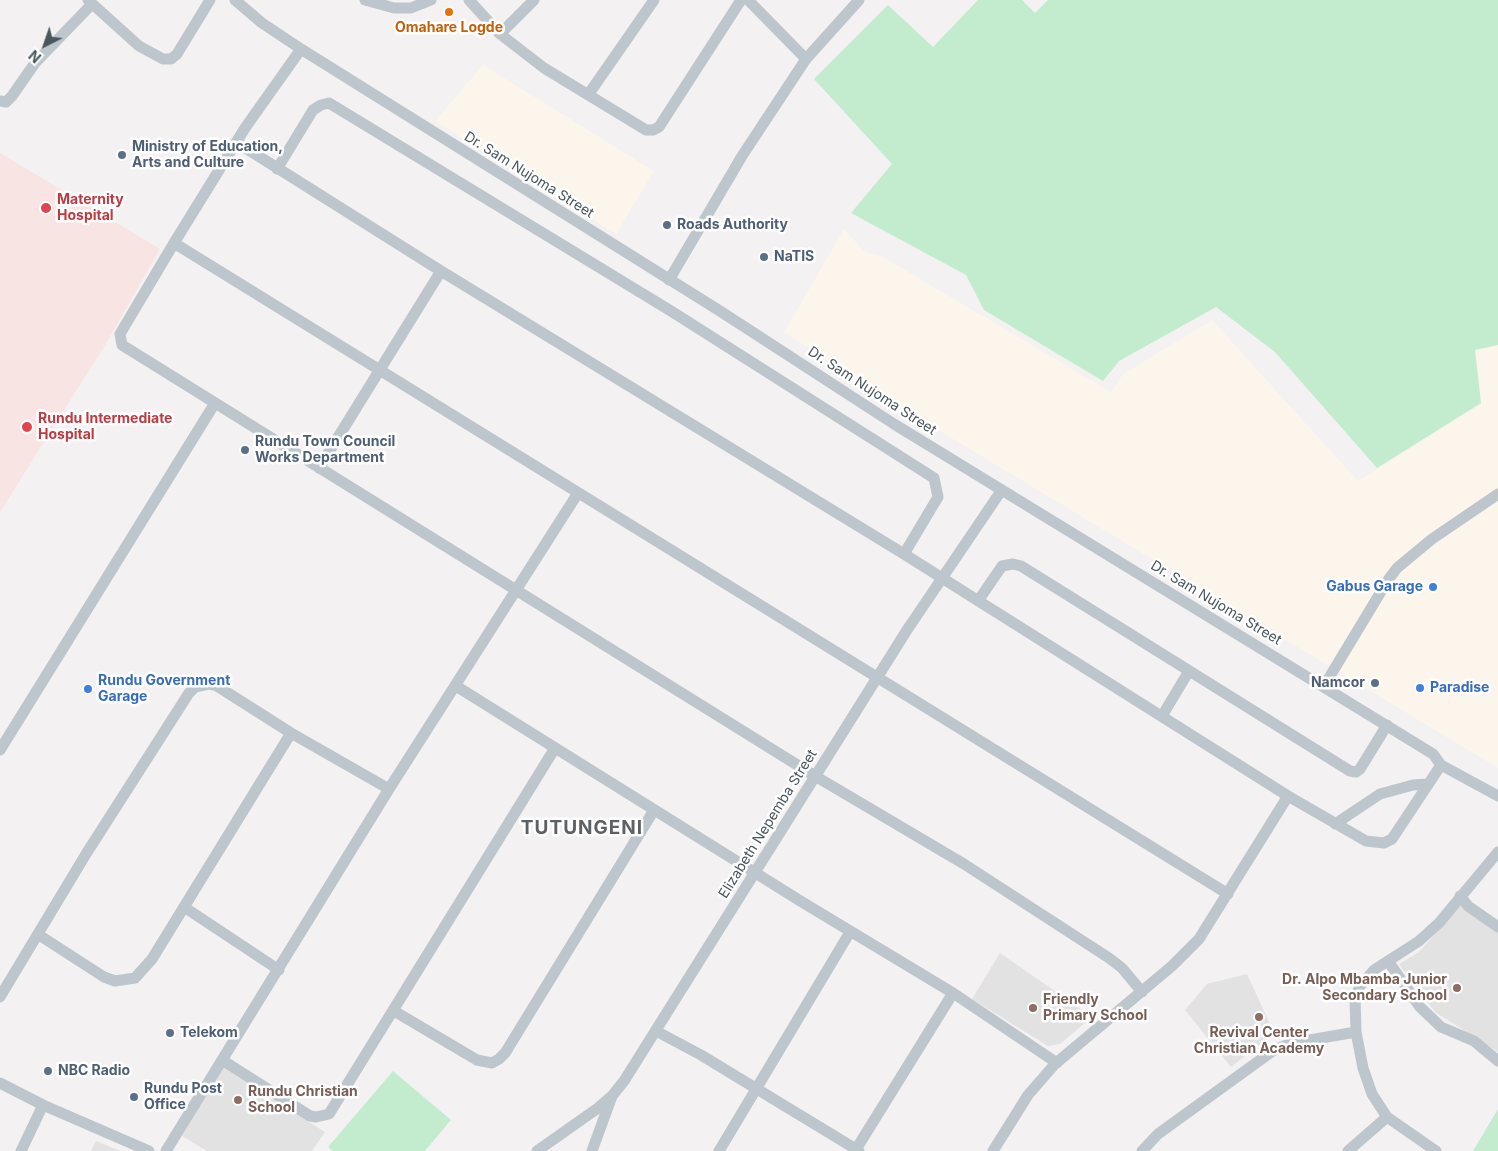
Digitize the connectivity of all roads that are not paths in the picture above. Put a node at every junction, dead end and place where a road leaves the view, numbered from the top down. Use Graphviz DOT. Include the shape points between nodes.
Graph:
graph roads {
  1 [pos="210,0"];
  2 [pos="235,0"];
  3 [pos="365,0"];
  4 [pos="431,0"];
  5 [pos="469,0"];
  6 [pos="534,0"];
  7 [pos="654,0"];
  8 [pos="741,0"];
  9 [pos="748,0"];
  10 [pos="859,0"];
  11 [pos="90,2"];
  12 [pos="500,34"];
  13 [pos="301,49"];
  14 [pos="806,59"];
  15 [pos="588,95"];
  16 [pos="0,101"];
  17 [pos="236,142"];
  18 [pos="277,169"];
  19 [pos="174,243"];
  20 [pos="441,271"];
  21 [pos="669,280"];
  22 [pos="380,370"];
  23 [pos="215,403"];
  24 [pos="319,468"];
  25 [pos="1001,491"];
  26 [pos="578,493"];
  27 [pos="1498,494"];
  28 [pos="904,554"];
  29 [pos="942,578"];
  30 [pos="517,590"];
  31 [pos="978,601"];
  32 [pos="1189,671"];
  33 [pos="877,678"];
  34 [pos="456,686"];
  35 [pos="1324,686"];
  36 [pos="1162,716"];
  37 [pos="1388,726"];
  38 [pos="291,733"];
  39 [pos="555,748"];
  40 [pos="0,750"];
  41 [pos="1441,765"];
  42 [pos="815,776"];
  43 [pos="1428,784"];
  44 [pos="389,789"];
  45 [pos="1288,796"];
  46 [pos="1498,796"];
  47 [pos="654,810"];
  48 [pos="1335,824"];
  49 [pos="1498,852"];
  50 [pos="755,873"];
  51 [pos="1228,894"];
  52 [pos="1460,896"];
  53 [pos="184,906"];
  54 [pos="1498,927"];
  55 [pos="850,932"];
  56 [pos="39,935"];
  57 [pos="1388,961"];
  58 [pos="279,970"];
  59 [pos="1142,992"];
  60 [pos="953,993"];
  61 [pos="0,996"];
  62 [pos="394,1011"];
  63 [pos="656,1031"];
  64 [pos="1356,1032"];
  65 [pos="222,1060"];
  66 [pos="1498,1061"];
  67 [pos="1057,1063"];
  68 [pos="0,1083"];
  69 [pos="757,1088"];
  70 [pos="612,1096"];
  71 [pos="43,1105"];
  72 [pos="1387,1117"];
  73 [pos="857,1150"];
  74 [pos="20,1151"];
  75 [pos="149,1151"];
  76 [pos="166,1151"];
  77 [pos="537,1151"];
  78 [pos="592,1151"];
  79 [pos="719,1151"];
  80 [pos="993,1151"];
  81 [pos="1142,1151"];
  82 [pos="1348,1151"];
  83 [pos="1436,1151"];
  1 -- 11 [label="street" via="171,59 163,59 139,46"];
  2 -- 13 [label="street, Dr. Sam Nujoma Street"];
  3 -- 4 [label="street" via="403,8"];
  5 -- 12 [label="street"];
  6 -- 12 [label="street"];
  7 -- 15 [label="street"];
  8 -- 15 [label="street" via="659,127 646,130"];
  9 -- 14 [label="street"];
  10 -- 14 [label="street"];
  11 -- 16 [label="street" via="35,63 12,96 6,102"];
  12 -- 15 [label="street" via="544,68"];
  13 -- 17 [label="street"];
  13 -- 21 [label="street, Dr. Sam Nujoma Street"];
  14 -- 21 [label="street" via="742,156"];
  17 -- 18 [label="street"];
  17 -- 19 [label="street"];
  18 -- 20 [label="street"];
  18 -- 28 [label="street" via="313,110 329,103 671,312 934,478 938,496"];
  19 -- 22 [label="street"];
  19 -- 23 [label="street" via="119,339 128,349"];
  20 -- 22 [label="street"];
  20 -- 28 [label="street"];
  21 -- 25 [label="street, Dr. Sam Nujoma Street"];
  22 -- 24 [label="street"];
  22 -- 26 [label="street"];
  23 -- 24 [label="street"];
  23 -- 40 [label="street"];
  24 -- 30 [label="street"];
  25 -- 29 [label="street, Elizabeth Nepemba Street"];
  25 -- 35 [label="street, Dr. Sam Nujoma Street"];
  26 -- 30 [label="street"];
  26 -- 33 [label="street"];
  27 -- 35 [label="street" via="1432,539 1398,568"];
  28 -- 29 [label="street"];
  29 -- 31 [label="street"];
  29 -- 33 [label="street, Elizabeth Nepemba Street"];
  30 -- 34 [label="street"];
  30 -- 42 [label="street"];
  31 -- 32 [label="street" via="1002,566 1021,566"];
  31 -- 36 [label="street"];
  32 -- 36 [label="street"];
  32 -- 37 [label="street" via="1350,771 1360,769"];
  33 -- 42 [label="street, Elizabeth Nepemba Street"];
  33 -- 51 [label="street"];
  34 -- 39 [label="street"];
  34 -- 44 [label="street"];
  35 -- 37 [label="street, Dr. Sam Nujoma Street"];
  36 -- 45 [label="street"];
  37 -- 41 [label="street, Dr. Sam Nujoma Street" via="1434,754"];
  38 -- 44 [label="street"];
  38 -- 53 [label="street"];
  38 -- 56 [label="street" via="217,686 195,687 86,854"];
  39 -- 47 [label="street"];
  39 -- 62 [label="street"];
  41 -- 43 [label="street"];
  41 -- 46 [label="street, Dr. Sam Nujoma Street"];
  42 -- 50 [label="street, Elizabeth Nepemba Street"];
  42 -- 59 [label="street" via="964,864 1109,958"];
  43 -- 48 [label="street" via="1380,794"];
  43 -- 48 [label="street" via="1398,832 1384,843 1366,841"];
  44 -- 58 [label="street"];
  45 -- 48 [label="street"];
  45 -- 51 [label="street"];
  47 -- 50 [label="street"];
  47 -- 62 [label="street" via="499,1059 492,1063 477,1060"];
  49 -- 52 [label="street"];
  50 -- 55 [label="street"];
  50 -- 63 [label="street, Elizabeth Nepemba Street"];
  51 -- 59 [label="street" via="1188,952"];
  52 -- 54 [label="street" via="1468,906"];
  52 -- 57 [label="street" via="1428,934"];
  53 -- 56 [label="street" via="143,971 125,981 104,977"];
  53 -- 58 [label="street"];
  55 -- 60 [label="street"];
  55 -- 69 [label="street"];
  56 -- 61 [label="street"];
  57 -- 64 [label="street" via="1374,970 1360,986 1355,998"];
  57 -- 66 [label="street" via="1420,1007 1441,1027 1474,1041"];
  58 -- 65 [label="street"];
  59 -- 67 [label="street"];
  60 -- 67 [label="street"];
  60 -- 73 [label="street"];
  62 -- 65 [label="street" via="333,1110 323,1117 310,1116"];
  63 -- 69 [label="street"];
  63 -- 70 [label="street, Elizabeth Nepemba Street"];
  64 -- 72 [label="street" via="1366,1081"];
  64 -- 81 [label="street" via="1292,1043 1274,1050 1158,1134"];
  65 -- 76 [label="street"];
  67 -- 80 [label="street" via="1028,1096"];
  68 -- 71 [label="street"];
  69 -- 73 [label="street"];
  69 -- 79 [label="street"];
  70 -- 77 [label="street, Elizabeth Nepemba Street"];
  70 -- 78 [label="street"];
  71 -- 74 [label="street"];
  71 -- 75 [label="street"];
  72 -- 82 [label="street"];
  72 -- 83 [label="street"];
}
